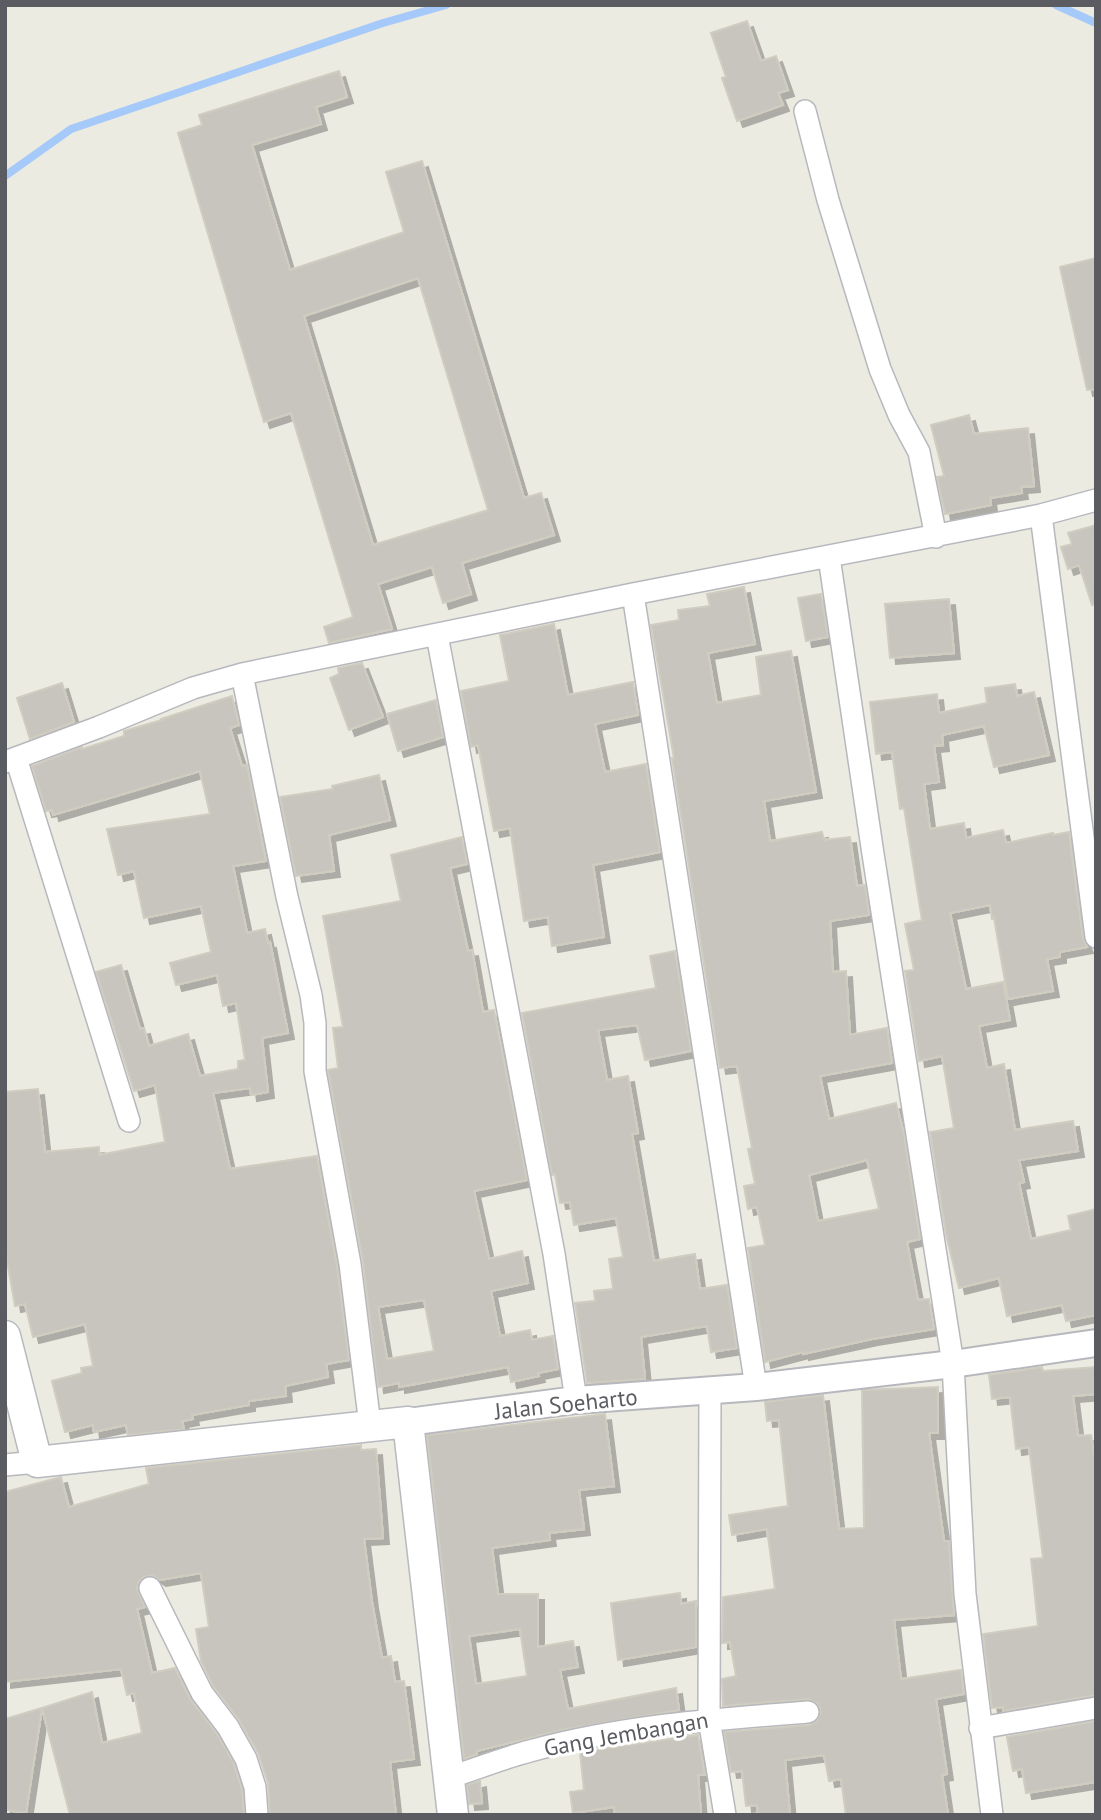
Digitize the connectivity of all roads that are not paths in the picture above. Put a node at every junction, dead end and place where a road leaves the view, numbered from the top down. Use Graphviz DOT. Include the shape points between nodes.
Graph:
graph roads {
  1 [pos="804,111"];
  2 [pos="1096,500"];
  3 [pos="1041,515"];
  4 [pos="936,537"];
  5 [pos="829,558"];
  6 [pos="633,594"];
  7 [pos="438,635"];
  8 [pos="242,674"];
  9 [pos="10,760"];
  10 [pos="1088,824"];
  11 [pos="1096,937"];
  12 [pos="129,1121"];
  13 [pos="5,1335"];
  14 [pos="1096,1343"];
  15 [pos="953,1364"];
  16 [pos="756,1387"];
  17 [pos="710,1392"];
  18 [pos="576,1400"];
  19 [pos="408,1422"];
  20 [pos="370,1425"];
  21 [pos="37,1462"];
  22 [pos="5,1465"];
  23 [pos="150,1588"];
  24 [pos="1096,1708"];
  25 [pos="808,1712"];
  26 [pos="709,1719"];
  27 [pos="980,1728"];
  28 [pos="448,1779"];
  29 [pos="257,1815"];
  30 [pos="453,1815"];
  31 [pos="725,1815"];
  32 [pos="992,1815"];
  1 -- 4 [label="street" via="880,369 919,452"];
  2 -- 3 [label="street"];
  3 -- 4 [label="street"];
  3 -- 10 [label="street"];
  4 -- 5 [label="street"];
  5 -- 6 [label="street"];
  5 -- 15 [label="street"];
  6 -- 7 [label="street"];
  6 -- 16 [label="street"];
  7 -- 8 [label="street"];
  7 -- 18 [label="street" via="552,1240"];
  8 -- 9 [label="street" via="193,688"];
  8 -- 20 [label="street" via="311,995 314,1071 350,1264"];
  9 -- 12 [label="street"];
  10 -- 11 [label="street"];
  13 -- 21 [label="main road"];
  14 -- 15 [label="street, Jalan Soeharto"];
  15 -- 16 [label="street, Jalan Soeharto"];
  15 -- 27 [label="street" via="965,1594"];
  16 -- 17 [label="street, Jalan Soeharto"];
  17 -- 18 [label="street, Jalan Soeharto"];
  17 -- 26 [label="street"];
  18 -- 19 [label="street, Jalan Soeharto"];
  19 -- 20 [label="main road, Jalan Soeharto"];
  19 -- 28 [label="main road"];
  20 -- 21 [label="main road, Jalan Soeharto"];
  21 -- 22 [label="street"];
  23 -- 29 [label="street" via="202,1693 249,1765"];
  24 -- 27 [label="street"];
  25 -- 26 [label="street, Gang Jembangan"];
  26 -- 28 [label="street, Gang Jembangan" via="531,1751"];
  26 -- 31 [label="street"];
  27 -- 32 [label="street"];
  28 -- 30 [label="main road"];
}
